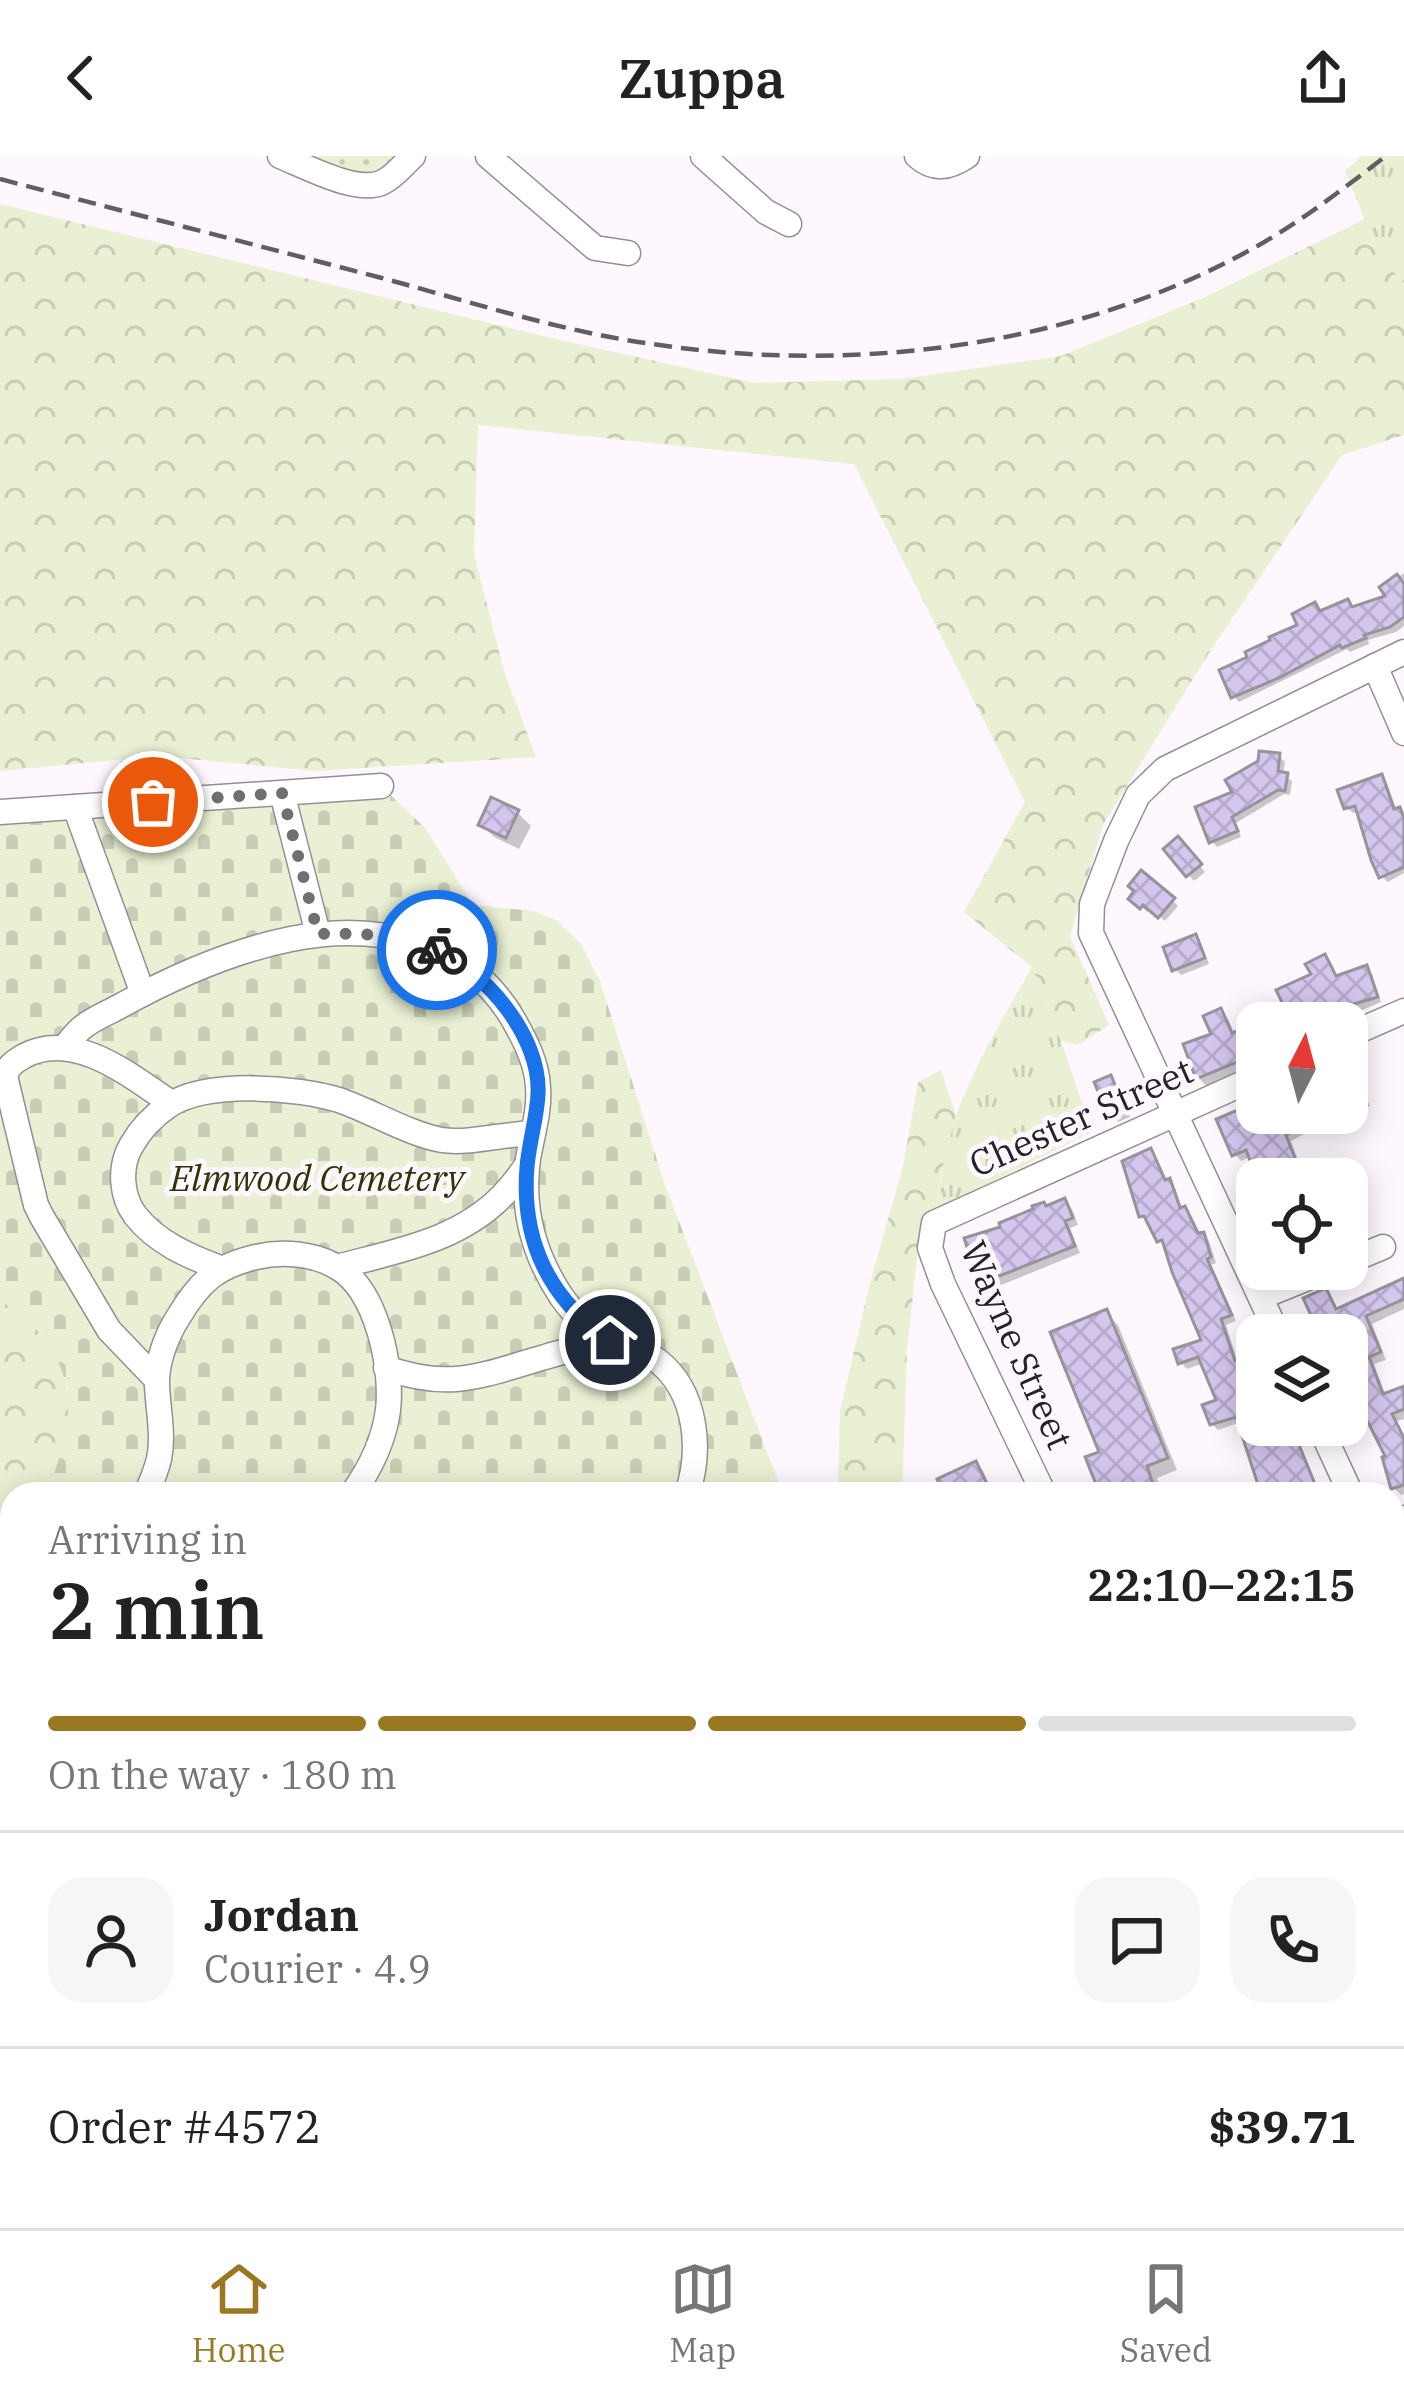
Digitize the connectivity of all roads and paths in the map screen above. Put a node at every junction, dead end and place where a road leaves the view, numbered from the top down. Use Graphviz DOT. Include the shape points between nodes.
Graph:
graph roads {
  1 [pos="280,156"];
  2 [pos="413,156"];
  3 [pos="488,156"];
  4 [pos="703,156"];
  5 [pos="917,156"];
  6 [pos="959,161"];
  7 [pos="789,224"];
  8 [pos="628,253"];
  9 [pos="1404,652"];
  10 [pos="1375,666"];
  11 [pos="1404,733"];
  12 [pos="381,786"];
  13 [pos="282,793"];
  14 [pos="75,807"];
  15 [pos="0,812"];
  16 [pos="318,934"];
  17 [pos="143,994"];
  18 [pos="1404,1011"];
  19 [pos="1368,1027"];
  20 [pos="64,1047"];
  21 [pos="2,1076"];
  22 [pos="1236,1086"];
  23 [pos="172,1103"];
  24 [pos="1176,1113"];
  25 [pos="533,1132"];
  26 [pos="527,1165"];
  27 [pos="934,1223"];
  28 [pos="1383,1247"];
  29 [pos="1368,1253"];
  30 [pos="337,1267"];
  31 [pos="220,1268"];
  32 [pos="1278,1290"];
  33 [pos="1261,1297"];
  34 [pos="1269,1314"];
  35 [pos="610,1340"];
  36 [pos="386,1368"];
  37 [pos="157,1379"];
  38 [pos="1329,1446"];
  39 [pos="150,1482"];
  40 [pos="360,1482"];
  41 [pos="690,1482"];
  42 [pos="1038,1482"];
  43 [pos="1345,1482"];
  1 -- 2 [label="street" via="370,186"];
  3 -- 8 [label="street" via="595,248"];
  4 -- 7 [label="street"];
  5 -- 6 [label="street" via="927,165"];
  9 -- 10 [label="street"];
  10 -- 11 [label="street"];
  10 -- 24 [label="street" via="1165,769 1138,795 1116,841 1092,904 1091,933"];
  12 -- 13 [label="street"];
  13 -- 14 [label="street"];
  13 -- 16 [label="street"];
  14 -- 15 [label="street"];
  14 -- 17 [label="street"];
  16 -- 17 [label="street" via="245,950"];
  16 -- 25 [label="street" via="423,944 489,986 536,1070"];
  17 -- 20 [label="street" via="81,1028"];
  18 -- 19 [label="street"];
  20 -- 21 [label="street" via="31,1052"];
  20 -- 23 [label="street" via="117,1067"];
  21 -- 37 [label="street" via="42,1217 109,1330"];
  22 -- 24 [label="street, Chester Street"];
  23 -- 25 [label="street" via="214,1091 304,1091 447,1141"];
  23 -- 31 [label="street" via="128,1150 124,1195 157,1238"];
  24 -- 27 [label="street, Chester Street"];
  24 -- 33 [label="street"];
  25 -- 26 [label="street"];
  26 -- 30 [label="street" via="502,1197 453,1231"];
  26 -- 35 [label="street" via="529,1221 543,1266 563,1300"];
  27 -- 42 [label="street, Wayne Street" via="930,1247 943,1284"];
  28 -- 29 [label="street"];
  30 -- 31 [label="street" via="284,1253"];
  30 -- 36 [label="street" via="370,1309"];
  31 -- 37 [label="street" via="176,1319"];
  32 -- 33 [label="street"];
  33 -- 34 [label="street"];
  35 -- 36 [label="street" via="459,1380"];
  35 -- 41 [label="street" via="658,1360 673,1377 696,1438"];
  36 -- 40 [label="street" via="385,1423"];
  37 -- 39 [label="street" via="161,1435"];
  38 -- 43 [label="street"];
}
